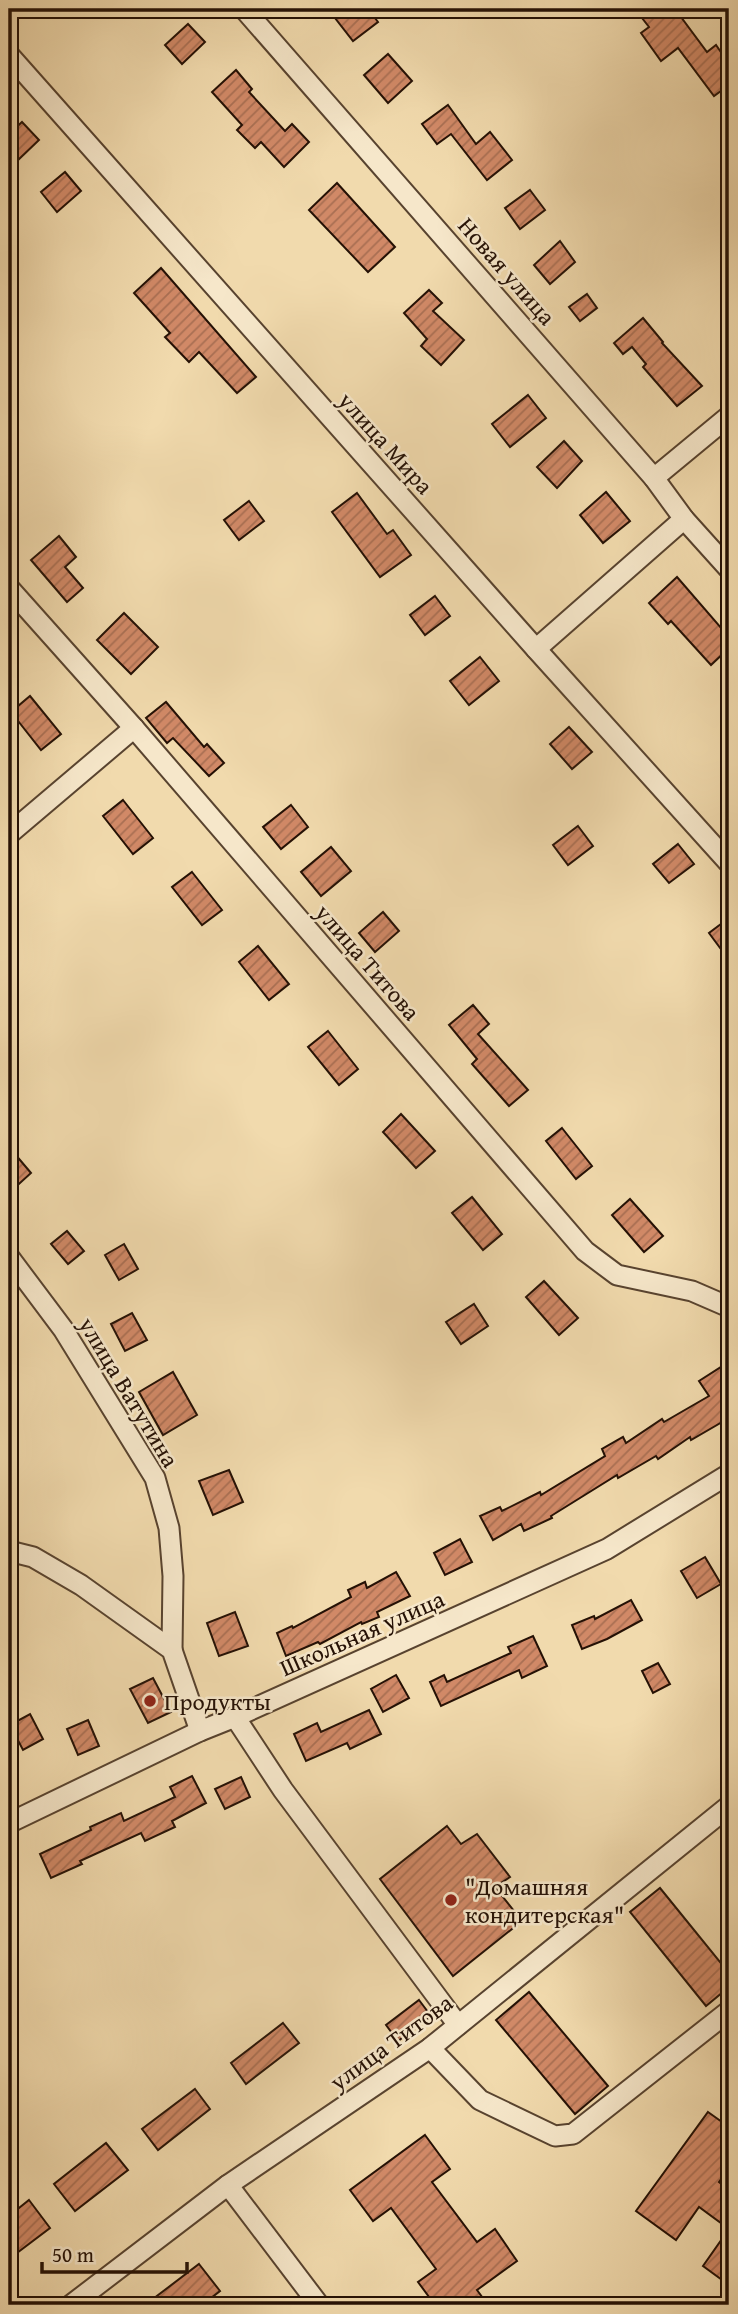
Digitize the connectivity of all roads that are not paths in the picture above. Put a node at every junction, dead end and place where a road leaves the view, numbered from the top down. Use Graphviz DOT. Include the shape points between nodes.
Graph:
graph roads {
  1 [pos="244,9"];
  2 [pos="9,55"];
  3 [pos="729,416"];
  4 [pos="654,478"];
  5 [pos="684,519"];
  6 [pos="729,569"];
  7 [pos="9,588"];
  8 [pos="536,649"];
  9 [pos="134,728"];
  10 [pos="9,834"];
  11 [pos="729,863"];
  12 [pos="9,1257"];
  13 [pos="729,1307"];
  14 [pos="729,1474"];
  15 [pos="9,1551"];
  16 [pos="172,1650"];
  17 [pos="235,1717"];
  18 [pos="200,1731"];
  19 [pos="729,1806"];
  20 [pos="9,1823"];
  21 [pos="729,2011"];
  22 [pos="458,2025"];
  23 [pos="430,2048"];
  24 [pos="228,2185"];
  25 [pos="71,2305"];
  26 [pos="319,2305"];
  1 -- 4 [label="street, Новая улица"];
  2 -- 8 [label="street, улица Мира"];
  3 -- 4 [label="street"];
  4 -- 5 [label="street, Новая улица"];
  5 -- 6 [label="street, Новая улица"];
  5 -- 8 [label="street"];
  7 -- 9 [label="street, улица Титова"];
  8 -- 11 [label="street, улица Мира"];
  9 -- 10 [label="street"];
  9 -- 13 [label="street, улица Титова" via="585,1251 617,1275 692,1291"];
  12 -- 16 [label="street, улица Ватутина" via="63,1329 155,1478 169,1528"];
  14 -- 17 [label="street, Школьная улица" via="607,1549"];
  15 -- 16 [label="street" via="33,1557 81,1585"];
  16 -- 18 [label="street, улица Ватутина"];
  17 -- 18 [label="street, Школьная улица"];
  17 -- 22 [label="street" via="283,1790"];
  18 -- 20 [label="street, Школьная улица"];
  19 -- 22 [label="street, улица Титова"];
  21 -- 23 [label="street" via="573,2134 555,2136 480,2100"];
  22 -- 23 [label="street, улица Титова"];
  23 -- 24 [label="street, улица Титова"];
  24 -- 25 [label="street, улица Титова"];
  24 -- 26 [label="street"];
}
